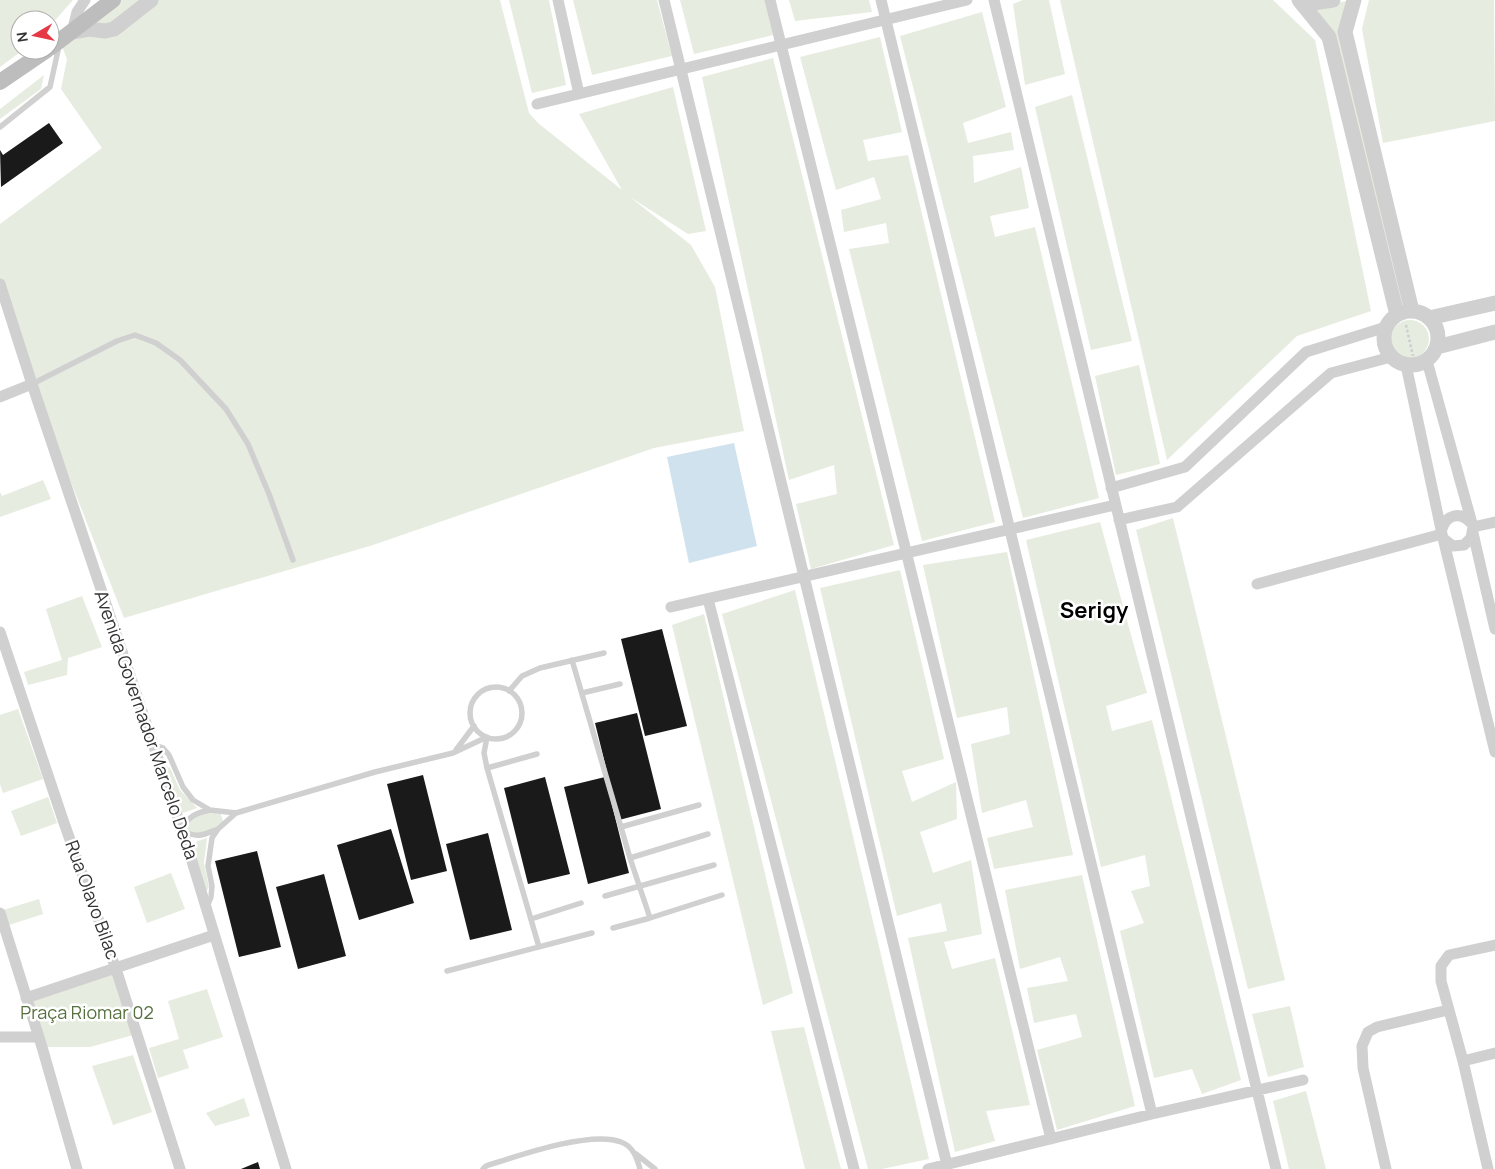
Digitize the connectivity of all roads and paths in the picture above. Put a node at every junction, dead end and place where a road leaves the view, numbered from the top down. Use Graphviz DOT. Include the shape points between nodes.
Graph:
graph roads {
  1 [pos="85,0"];
  2 [pos="113,0"];
  3 [pos="150,0"];
  4 [pos="558,0"];
  5 [pos="664,0"];
  6 [pos="770,0"];
  7 [pos="881,0"];
  8 [pos="967,0"];
  9 [pos="994,0"];
  10 [pos="1300,0"];
  11 [pos="1333,0"];
  12 [pos="1354,0"];
  13 [pos="886,20"];
  14 [pos="60,38"];
  15 [pos="60,41"];
  16 [pos="60,42"];
  17 [pos="782,45"];
  18 [pos="32,60"];
  19 [pos="54,60"];
  20 [pos="681,69"];
  21 [pos="0,82"];
  22 [pos="579,94"];
  23 [pos="538,104"];
  24 [pos="0,127"];
  25 [pos="0,284"];
  26 [pos="1495,302"];
  27 [pos="1404,313"];
  28 [pos="1429,318"];
  29 [pos="1386,327"];
  30 [pos="1495,332"];
  31 [pos="1437,347"];
  32 [pos="1391,357"];
  33 [pos="1427,361"];
  34 [pos="1406,365"];
  35 [pos="32,384"];
  36 [pos="0,397"];
  37 [pos="1111,488"];
  38 [pos="1115,505"];
  39 [pos="1119,520"];
  40 [pos="1495,522"];
  41 [pos="1472,528"];
  42 [pos="1009,529"];
  43 [pos="1443,534"];
  44 [pos="907,553"];
  45 [pos="293,560"];
  46 [pos="804,577"];
  47 [pos="1257,584"];
  48 [pos="708,599"];
  49 [pos="671,607"];
  50 [pos="1495,629"];
  51 [pos="0,632"];
  52 [pos="604,653"];
  53 [pos="572,660"];
  54 [pos="620,684"];
  55 [pos="509,691"];
  56 [pos="582,694"];
  57 [pos="474,726"];
  58 [pos="487,737"];
  59 [pos="154,744"];
  60 [pos="1495,750"];
  61 [pos="453,754"];
  62 [pos="537,754"];
  63 [pos="487,768"];
  64 [pos="699,805"];
  65 [pos="210,810"];
  66 [pos="236,814"];
  67 [pos="621,827"];
  68 [pos="218,829"];
  69 [pos="182,830"];
  70 [pos="708,834"];
  71 [pos="630,858"];
  72 [pos="714,865"];
  73 [pos="640,886"];
  74 [pos="722,895"];
  75 [pos="606,896"];
  76 [pos="581,903"];
  77 [pos="206,908"];
  78 [pos="0,913"];
  79 [pos="650,918"];
  80 [pos="531,919"];
  81 [pos="613,928"];
  82 [pos="592,933"];
  83 [pos="214,935"];
  84 [pos="1495,945"];
  85 [pos="539,946"];
  86 [pos="116,969"];
  87 [pos="447,971"];
  88 [pos="26,998"];
  89 [pos="1448,1010"];
  90 [pos="0,1037"];
  91 [pos="39,1037"];
  92 [pos="1495,1053"];
  93 [pos="1463,1061"];
  94 [pos="1303,1080"];
  95 [pos="1257,1091"];
  96 [pos="1152,1114"];
  97 [pos="1051,1139"];
  98 [pos="636,1154"];
  99 [pos="947,1165"];
  100 [pos="77,1169"];
  101 [pos="180,1169"];
  102 [pos="286,1169"];
  103 [pos="483,1169"];
  104 [pos="640,1169"];
  105 [pos="655,1169"];
  106 [pos="854,1169"];
  107 [pos="928,1169"];
  108 [pos="1276,1169"];
  109 [pos="1386,1169"];
  110 [pos="1488,1169"];
  1 -- 14 [label="street"];
  2 -- 15 [label="main road"];
  3 -- 16 [label="street" via="114,29 89,29"];
  4 -- 22 [label="street"];
  5 -- 20 [label="street"];
  6 -- 17 [label="street"];
  7 -- 13 [label="street"];
  8 -- 13 [label="street"];
  9 -- 37 [label="street"];
  10 -- 11 [label="street" via="1313,3"];
  10 -- 27 [label="street" via="1330,36"];
  12 -- 27 [label="street" via="1345,32"];
  13 -- 17 [label="street"];
  13 -- 42 [label="street"];
  17 -- 20 [label="street"];
  17 -- 44 [label="street"];
  18 -- 21 [label="main road"];
  19 -- 24 [label="lane" via="50,87"];
  20 -- 22 [label="street"];
  20 -- 46 [label="street"];
  22 -- 23 [label="street"];
  25 -- 35 [label="street, Avenida Governador Marcelo Deda"];
  26 -- 28 [label="street"];
  27 -- 28 [label="street"];
  27 -- 29 [label="street"];
  28 -- 31 [label="street" via="1437,330"];
  29 -- 32 [label="street" via="1384,345"];
  29 -- 37 [label="street" via="1306,352 1185,467"];
  30 -- 31 [label="street"];
  31 -- 33 [label="street"];
  32 -- 34 [label="street"];
  32 -- 39 [label="street" via="1331,373 1177,507"];
  33 -- 34 [label="street"];
  33 -- 41 [label="street"];
  34 -- 43 [label="street"];
  35 -- 36 [label="street"];
  35 -- 45 [label="lane" via="135,335 156,342 180,360 226,409 248,444"];
  35 -- 59 [label="street, Avenida Governador Marcelo Deda"];
  37 -- 38 [label="street"];
  38 -- 39 [label="street"];
  38 -- 42 [label="street"];
  39 -- 95 [label="street"];
  40 -- 41 [label="street"];
  41 -- 43 [label="street" via="1462,516 1451,516"];
  41 -- 43 [label="street" via="1471,538 1464,546 1453,546"];
  41 -- 50 [label="street"];
  42 -- 44 [label="street"];
  42 -- 96 [label="street"];
  43 -- 47 [label="street"];
  43 -- 60 [label="street"];
  44 -- 46 [label="street"];
  44 -- 97 [label="street"];
  46 -- 48 [label="street"];
  46 -- 99 [label="street"];
  48 -- 49 [label="street"];
  48 -- 106 [label="street"];
  51 -- 86 [label="street, Rua Olavo Bilac"];
  52 -- 53 [label="lane"];
  53 -- 55 [label="lane" via="522,676"];
  53 -- 56 [label="lane"];
  54 -- 56 [label="lane"];
  55 -- 57 [label="lane" via="493,687 478,694 470,710"];
  55 -- 58 [label="lane" via="520,704 521,720 517,728 504,738"];
  56 -- 67 [label="lane"];
  57 -- 58 [label="lane"];
  57 -- 61 [label="lane"];
  58 -- 61 [label="lane"];
  58 -- 63 [label="lane" via="484,753"];
  59 -- 65 [label="lane" via="169,755 183,787 193,800"];
  59 -- 69 [label="street, Avenida Governador Marcelo Deda"];
  61 -- 66 [label="lane" via="375,772"];
  62 -- 63 [label="lane"];
  63 -- 80 [label="lane"];
  64 -- 67 [label="lane"];
  65 -- 66 [label="lane"];
  65 -- 69 [label="lane" via="195,813"];
  66 -- 68 [label="lane"];
  67 -- 71 [label="lane"];
  68 -- 69 [label="lane" via="202,835 191,835"];
  68 -- 77 [label="lane" via="212,838 208,866 212,886"];
  69 -- 77 [label="street, Avenida Governador Marcelo Deda"];
  70 -- 71 [label="lane"];
  71 -- 73 [label="lane"];
  72 -- 73 [label="lane"];
  73 -- 75 [label="lane"];
  73 -- 79 [label="lane"];
  74 -- 79 [label="lane"];
  76 -- 80 [label="lane"];
  77 -- 83 [label="street, Avenida Governador Marcelo Deda"];
  78 -- 88 [label="street"];
  79 -- 81 [label="lane"];
  80 -- 85 [label="lane"];
  82 -- 85 [label="lane"];
  83 -- 86 [label="street"];
  83 -- 102 [label="street, Avenida Governador Marcelo Deda"];
  84 -- 89 [label="street" via="1449,955 1441,966"];
  85 -- 87 [label="lane"];
  86 -- 88 [label="street"];
  86 -- 101 [label="street, Rua Olavo Bilac"];
  88 -- 91 [label="street"];
  89 -- 93 [label="street"];
  89 -- 109 [label="street" via="1377,1027 1368,1032 1362,1046 1363,1068"];
  90 -- 91 [label="street"];
  91 -- 100 [label="street"];
  92 -- 93 [label="street"];
  93 -- 110 [label="street"];
  94 -- 95 [label="street"];
  95 -- 96 [label="street"];
  95 -- 108 [label="street"];
  96 -- 97 [label="street"];
  97 -- 99 [label="street"];
  98 -- 103 [label="lane" via="622,1142 600,1138 521,1154"];
  98 -- 104 [label="lane"];
  98 -- 105 [label="lane"];
  99 -- 107 [label="street"];
}
